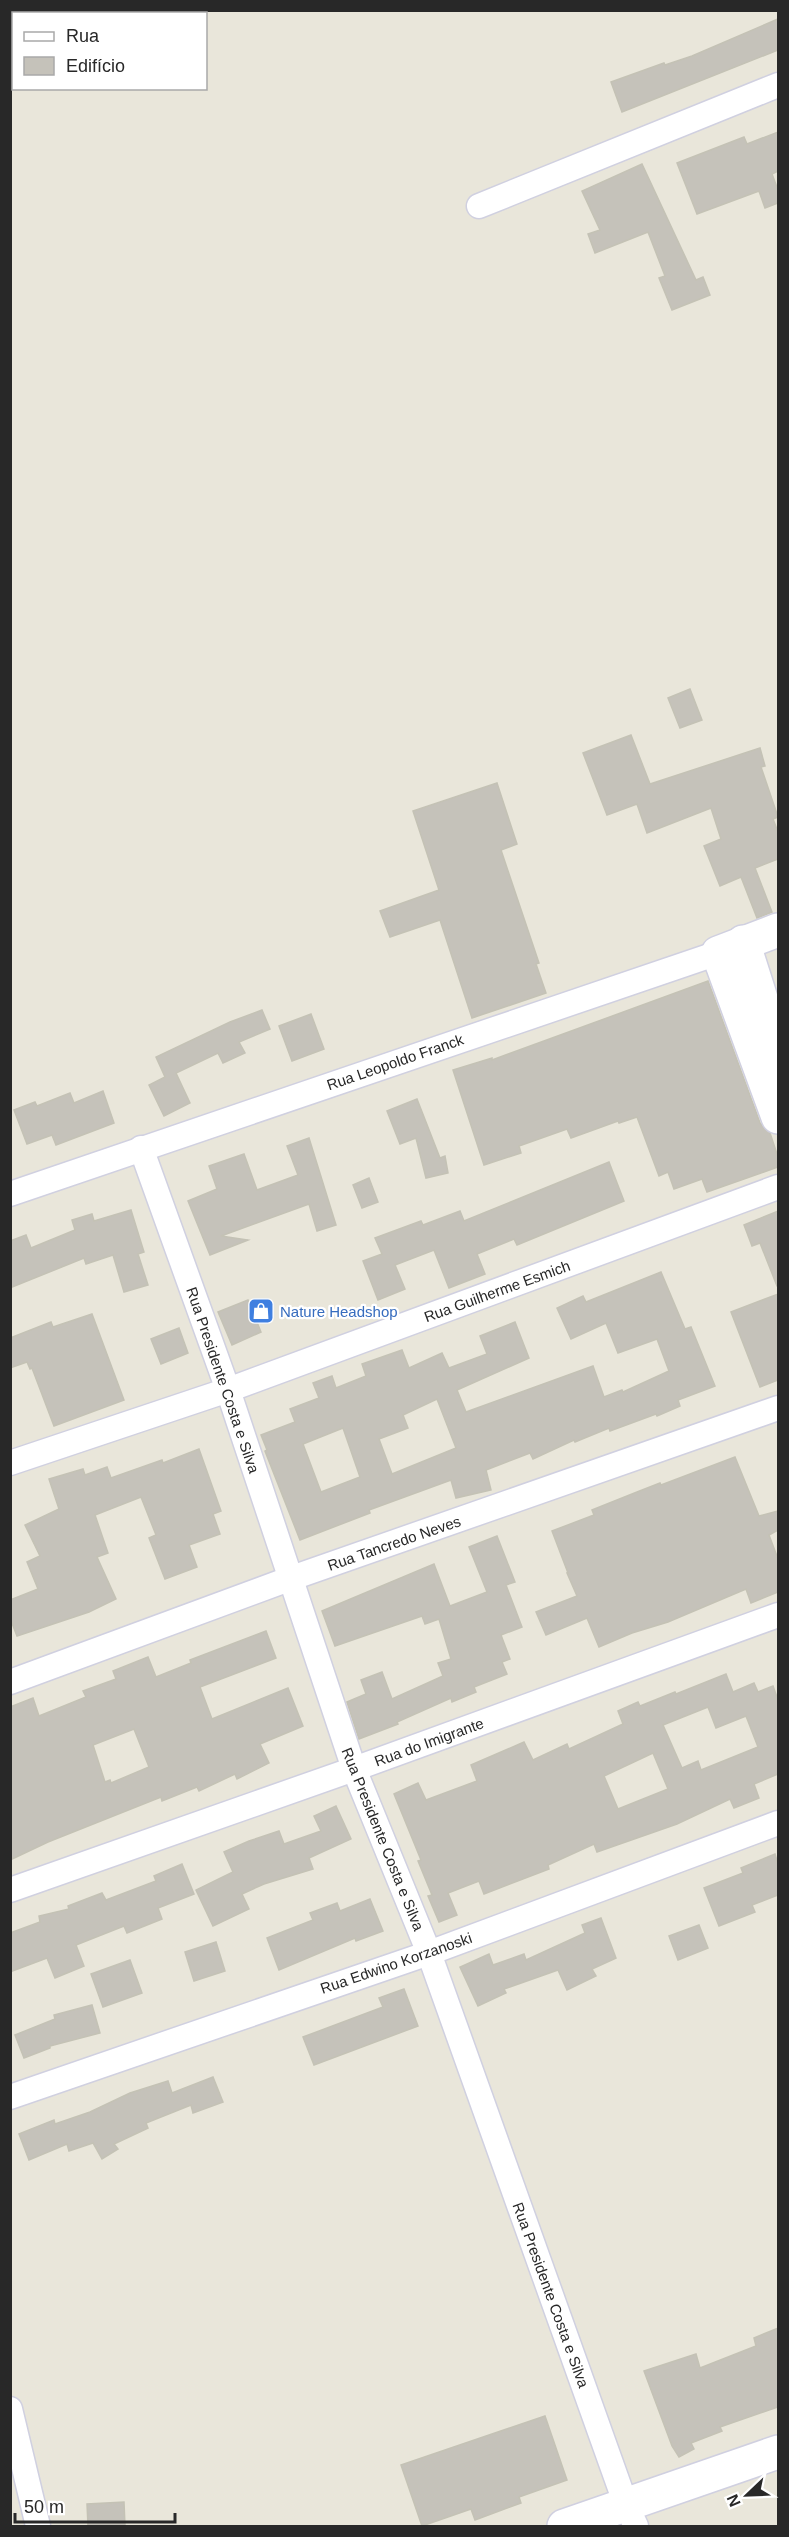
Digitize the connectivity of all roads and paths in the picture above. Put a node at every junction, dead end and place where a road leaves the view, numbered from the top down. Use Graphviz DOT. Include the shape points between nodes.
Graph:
graph roads {
  1 [pos="778,85"];
  2 [pos="479,206"];
  3 [pos="778,930"];
  4 [pos="730,948"];
  5 [pos="778,1052"];
  6 [pos="778,1117"];
  7 [pos="141,1148"];
  8 [pos="778,1187"];
  9 [pos="10,1194"];
  10 [pos="228,1390"];
  11 [pos="778,1408"];
  12 [pos="10,1463"];
  13 [pos="289,1579"];
  14 [pos="778,1615"];
  15 [pos="10,1682"];
  16 [pos="354,1769"];
  17 [pos="778,1822"];
  18 [pos="10,1890"];
  19 [pos="429,1953"];
  20 [pos="10,2097"];
  21 [pos="10,2409"];
  22 [pos="778,2452"];
  23 [pos="631,2516"];
  24 [pos="38,2526"];
  25 [pos="564,2526"];
  1 -- 2 [label="street"];
  3 -- 4 [label="main road, Rua Leopoldo Franck"];
  4 -- 5 [label="main road"];
  4 -- 6 [label="main road"];
  4 -- 7 [label="street, Rua Leopoldo Franck"];
  7 -- 9 [label="street, Rua Leopoldo Franck"];
  7 -- 10 [label="street, Rua Presidente Costa e Silva"];
  8 -- 10 [label="street, Rua Guilherme Esmich"];
  10 -- 12 [label="street, Rua Guilherme Esmich"];
  10 -- 13 [label="street, Rua Presidente Costa e Silva"];
  11 -- 13 [label="street, Rua Tancredo Neves"];
  13 -- 15 [label="street, Rua Tancredo Neves"];
  13 -- 16 [label="street, Rua Presidente Costa e Silva"];
  14 -- 16 [label="street, Rua do Imigrante"];
  16 -- 18 [label="street, Rua do Imigrante"];
  16 -- 19 [label="street, Rua Presidente Costa e Silva"];
  17 -- 19 [label="street, Rua Edwino Korzanoski"];
  19 -- 20 [label="street, Rua Edwino Korzanoski"];
  19 -- 23 [label="street, Rua Presidente Costa e Silva"];
  21 -- 24 [label="street"];
  22 -- 23 [label="main road"];
  23 -- 25 [label="main road"];
}
